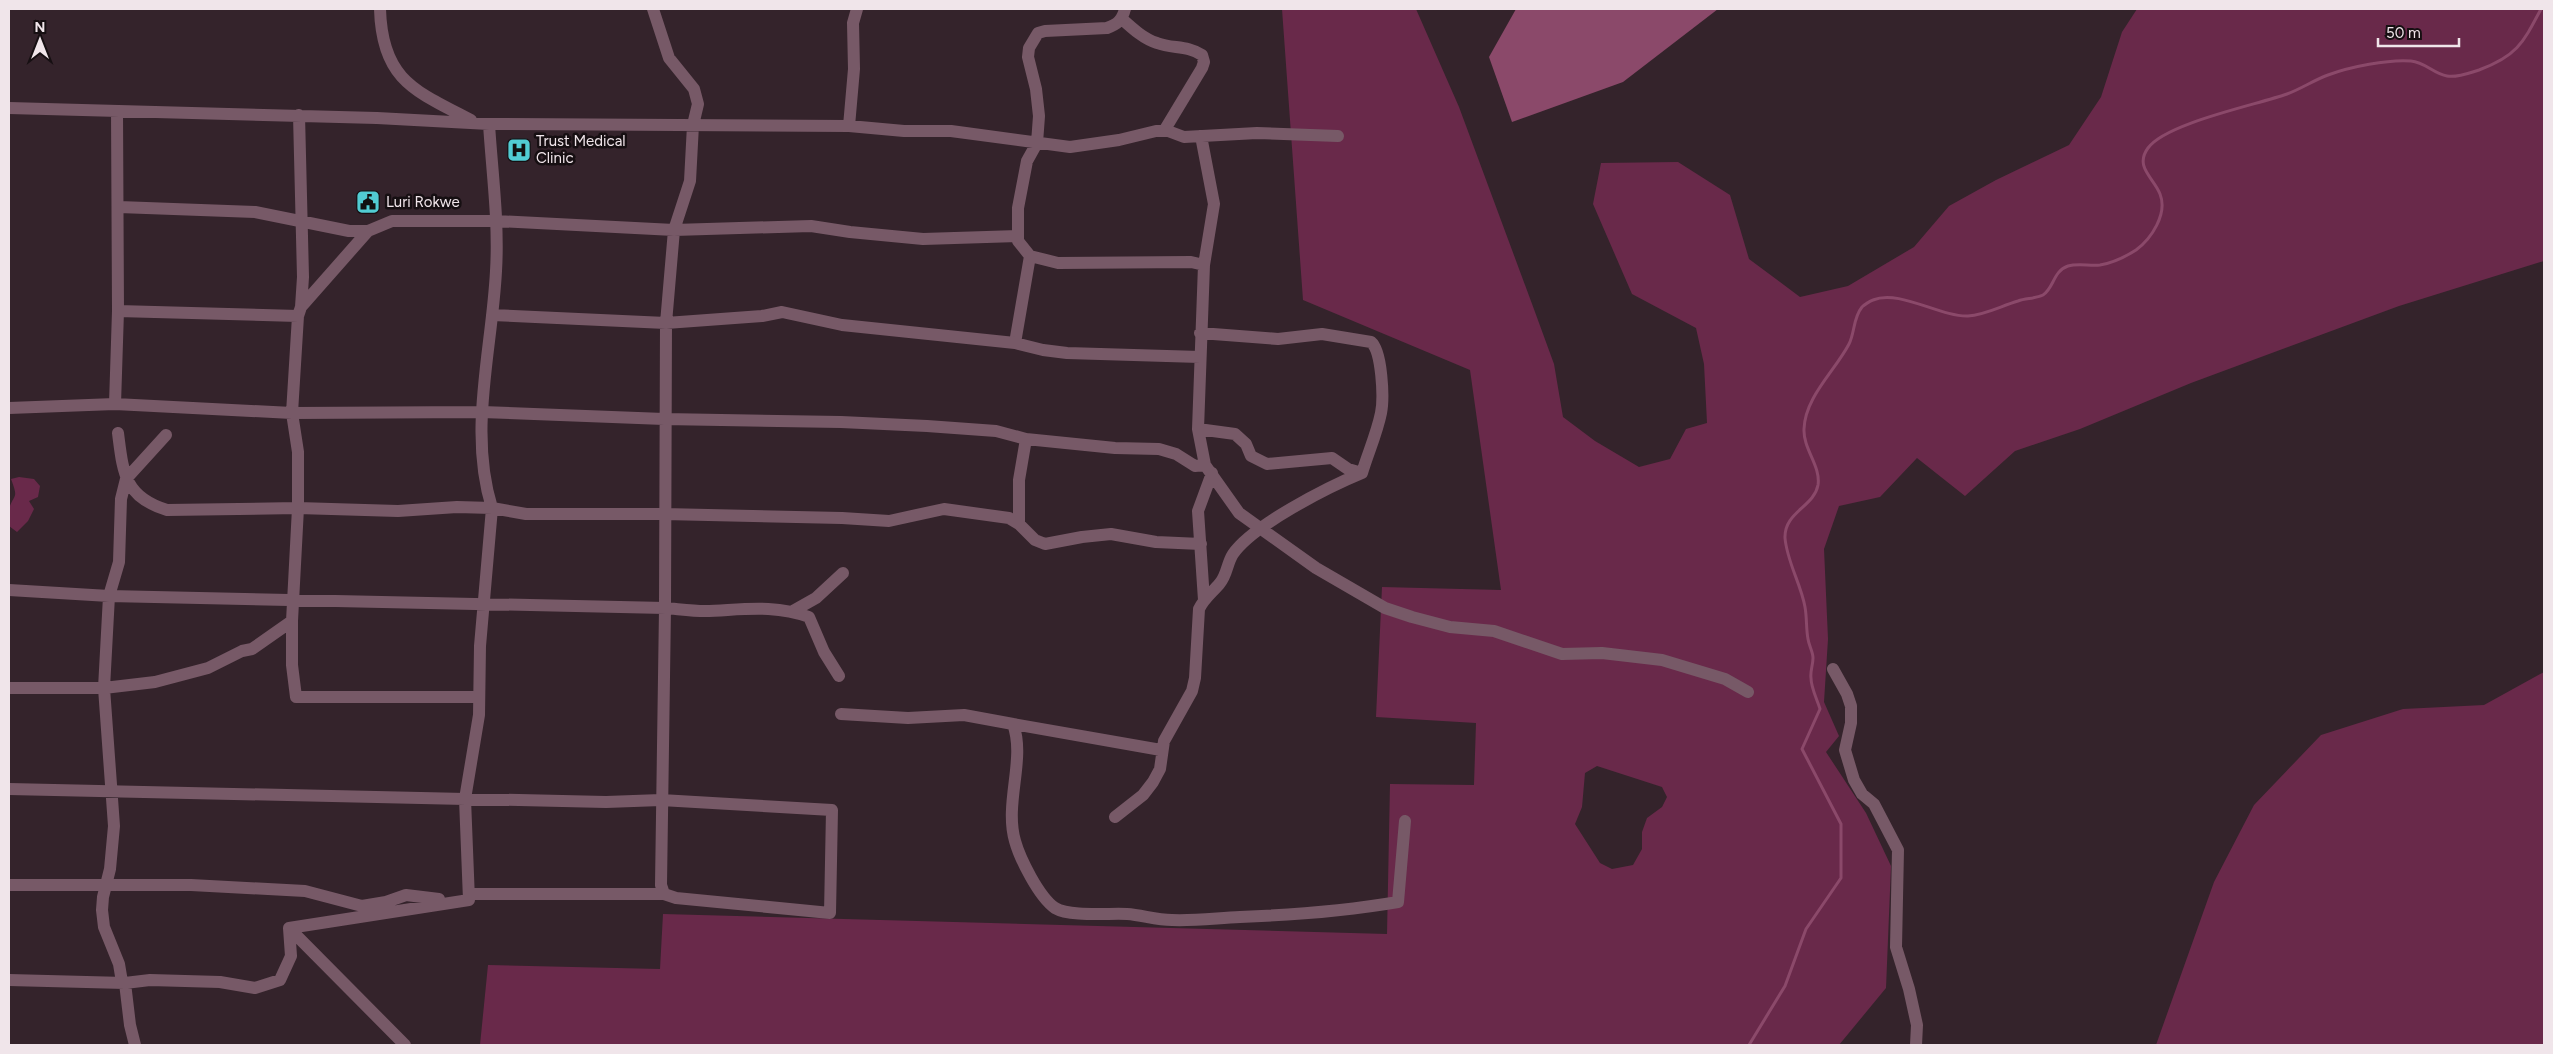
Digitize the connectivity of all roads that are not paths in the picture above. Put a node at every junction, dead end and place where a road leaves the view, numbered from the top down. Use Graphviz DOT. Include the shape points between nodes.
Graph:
graph roads {
  1 [pos="380,9"];
  2 [pos="653,9"];
  3 [pos="857,9"];
  4 [pos="1124,14"];
  5 [pos="9,108"];
  6 [pos="117,111"];
  7 [pos="299,115"];
  8 [pos="476,122"];
  9 [pos="489,124"];
  10 [pos="693,125"];
  11 [pos="849,126"];
  12 [pos="1164,131"];
  13 [pos="1201,136"];
  14 [pos="1338,136"];
  15 [pos="1009,139"];
  16 [pos="1037,143"];
  17 [pos="1027,161"];
  18 [pos="119,207"];
  19 [pos="496,221"];
  20 [pos="301,222"];
  21 [pos="674,230"];
  22 [pos="368,231"];
  23 [pos="1018,236"];
  24 [pos="1030,256"];
  25 [pos="1204,265"];
  26 [pos="118,310"];
  27 [pos="299,311"];
  28 [pos="492,315"];
  29 [pos="666,323"];
  30 [pos="1200,333"];
  31 [pos="1015,343"];
  32 [pos="1200,357"];
  33 [pos="115,404"];
  34 [pos="9,408"];
  35 [pos="482,412"];
  36 [pos="292,413"];
  37 [pos="664,419"];
  38 [pos="1198,429"];
  39 [pos="118,433"];
  40 [pos="166,435"];
  41 [pos="1026,439"];
  42 [pos="1208,469"];
  43 [pos="1362,473"];
  44 [pos="126,479"];
  45 [pos="298,508"];
  46 [pos="492,508"];
  47 [pos="664,514"];
  48 [pos="1019,524"];
  49 [pos="1259,530"];
  50 [pos="1201,544"];
  51 [pos="843,573"];
  52 [pos="9,590"];
  53 [pos="109,596"];
  54 [pos="294,600"];
  55 [pos="1204,600"];
  56 [pos="484,606"];
  57 [pos="665,608"];
  58 [pos="793,611"];
  59 [pos="292,621"];
  60 [pos="1833,669"];
  61 [pos="839,676"];
  62 [pos="9,688"];
  63 [pos="104,688"];
  64 [pos="1748,692"];
  65 [pos="478,697"];
  66 [pos="841,714"];
  67 [pos="1013,724"];
  68 [pos="1162,750"];
  69 [pos="9,789"];
  70 [pos="112,792"];
  71 [pos="465,799"];
  72 [pos="661,800"];
  73 [pos="1115,817"];
  74 [pos="1405,821"];
  75 [pos="107,883"];
  76 [pos="9,885"];
  77 [pos="664,894"];
  78 [pos="470,897"];
  79 [pos="288,928"];
  80 [pos="9,980"];
  81 [pos="124,983"];
  82 [pos="135,1045"];
  83 [pos="405,1045"];
  84 [pos="1916,1045"];
  1 -- 8 [label="street" via="383,42 397,72 409,86"];
  2 -- 10 [label="street" via="669,58 694,89 698,104"];
  3 -- 11 [label="street" via="853,23 854,70"];
  4 -- 12 [label="street" via="1135,31 1157,43 1186,47 1202,55 1202,68"];
  4 -- 16 [label="street" via="1116,25 1107,28 1057,29 1038,33 1034,38 1028,57 1039,116"];
  5 -- 6 [label="street"];
  6 -- 7 [label="street"];
  6 -- 18 [label="street"];
  7 -- 8 [label="street"];
  7 -- 20 [label="street"];
  8 -- 9 [label="street"];
  9 -- 10 [label="street"];
  9 -- 19 [label="street"];
  10 -- 11 [label="street"];
  10 -- 21 [label="street" via="690,181"];
  11 -- 15 [label="street" via="951,130"];
  12 -- 13 [label="street" via="1184,137"];
  12 -- 16 [label="street" via="1070,147"];
  13 -- 14 [label="street" via="1257,133"];
  13 -- 25 [label="street" via="1214,204"];
  15 -- 16 [label="street"];
  15 -- 17 [label="street"];
  16 -- 17 [label="street"];
  17 -- 23 [label="street" via="1018,208"];
  18 -- 20 [label="street" via="248,211"];
  18 -- 26 [label="street"];
  19 -- 21 [label="street"];
  19 -- 22 [label="street" via="392,221"];
  19 -- 28 [label="street"];
  20 -- 22 [label="street"];
  20 -- 27 [label="street" via="303,277"];
  21 -- 23 [label="street" via="811,226 922,239"];
  21 -- 29 [label="street"];
  22 -- 27 [label="street"];
  23 -- 24 [label="street" via="1020,246"];
  24 -- 25 [label="street" via="1058,263 1191,262"];
  24 -- 31 [label="street"];
  25 -- 30 [label="street"];
  26 -- 27 [label="street"];
  26 -- 33 [label="street"];
  27 -- 36 [label="street"];
  28 -- 29 [label="street"];
  28 -- 35 [label="street"];
  29 -- 31 [label="street" via="782,312 842,325"];
  29 -- 37 [label="street"];
  30 -- 32 [label="street"];
  30 -- 43 [label="street" via="1278,339 1322,334 1366,340 1375,345 1380,360 1381,412"];
  31 -- 32 [label="street" via="1067,353"];
  32 -- 38 [label="street"];
  33 -- 34 [label="street"];
  33 -- 36 [label="street"];
  35 -- 36 [label="street"];
  35 -- 37 [label="street"];
  35 -- 46 [label="street" via="481,448"];
  36 -- 45 [label="street" via="298,452"];
  37 -- 41 [label="street" via="927,426 996,431"];
  37 -- 47 [label="street"];
  38 -- 42 [label="street"];
  38 -- 43 [label="street" via="1235,434 1246,444 1251,456 1268,464 1332,458 1348,469"];
  39 -- 44 [label="street"];
  40 -- 44 [label="street"];
  41 -- 42 [label="street" via="1159,449"];
  41 -- 48 [label="street" via="1019,480"];
  42 -- 49 [label="street" via="1239,513"];
  42 -- 50 [label="street" via="1198,511"];
  43 -- 49 [label="street" via="1325,488"];
  44 -- 45 [label="street" via="140,496 168,510"];
  44 -- 53 [label="street" via="121,499 119,562"];
  45 -- 46 [label="street" via="398,511"];
  45 -- 54 [label="street"];
  46 -- 47 [label="street" via="526,514"];
  46 -- 56 [label="street"];
  47 -- 48 [label="street" via="889,521 944,509 1009,518"];
  47 -- 57 [label="street"];
  48 -- 50 [label="street" via="1044,544 1111,534 1156,542"];
  49 -- 55 [label="street" via="1233,554 1222,581"];
  49 -- 64 [label="street" via="1367,598 1412,618 1494,631 1562,654 1602,653 1662,660 1725,679"];
  50 -- 55 [label="street"];
  51 -- 58 [label="street" via="816,598"];
  52 -- 53 [label="street"];
  53 -- 54 [label="street"];
  53 -- 63 [label="street"];
  54 -- 56 [label="street"];
  54 -- 59 [label="street"];
  55 -- 68 [label="street" via="1198,609 1192,691"];
  56 -- 57 [label="street"];
  56 -- 65 [label="street"];
  57 -- 58 [label="street" via="703,611 754,607"];
  57 -- 72 [label="street"];
  58 -- 61 [label="street" via="813,622 824,652"];
  59 -- 63 [label="street" via="262,644 208,668 155,682"];
  59 -- 65 [label="street" via="296,697"];
  60 -- 84 [label="street" via="1851,706 1846,750 1854,780 1862,794 1874,804 1898,850 1896,946 1917,1025"];
  62 -- 63 [label="street"];
  63 -- 70 [label="street"];
  65 -- 71 [label="street" via="480,715"];
  66 -- 67 [label="street" via="908,718 964,715"];
  67 -- 68 [label="street"];
  67 -- 74 [label="street" via="1017,740 1011,817 1015,841 1041,892 1056,908 1068,912 1130,914 1172,920 1308,914 1398,902"];
  68 -- 73 [label="street" via="1160,769 1143,795"];
  69 -- 70 [label="street"];
  70 -- 71 [label="street"];
  70 -- 75 [label="street" via="114,826"];
  71 -- 72 [label="street"];
  71 -- 78 [label="street"];
  72 -- 77 [label="street" via="660,880"];
  72 -- 77 [label="street" via="832,810 830,913 701,901"];
  75 -- 76 [label="street"];
  75 -- 78 [label="street" via="305,891 362,906 406,895 427,899"];
  75 -- 81 [label="street" via="103,897 104,926"];
  77 -- 78 [label="street"];
  78 -- 79 [label="street"];
  79 -- 81 [label="street" via="291,956 280,980 255,988 220,982 150,980"];
  79 -- 83 [label="street"];
  80 -- 81 [label="street"];
  81 -- 82 [label="street"];
}
